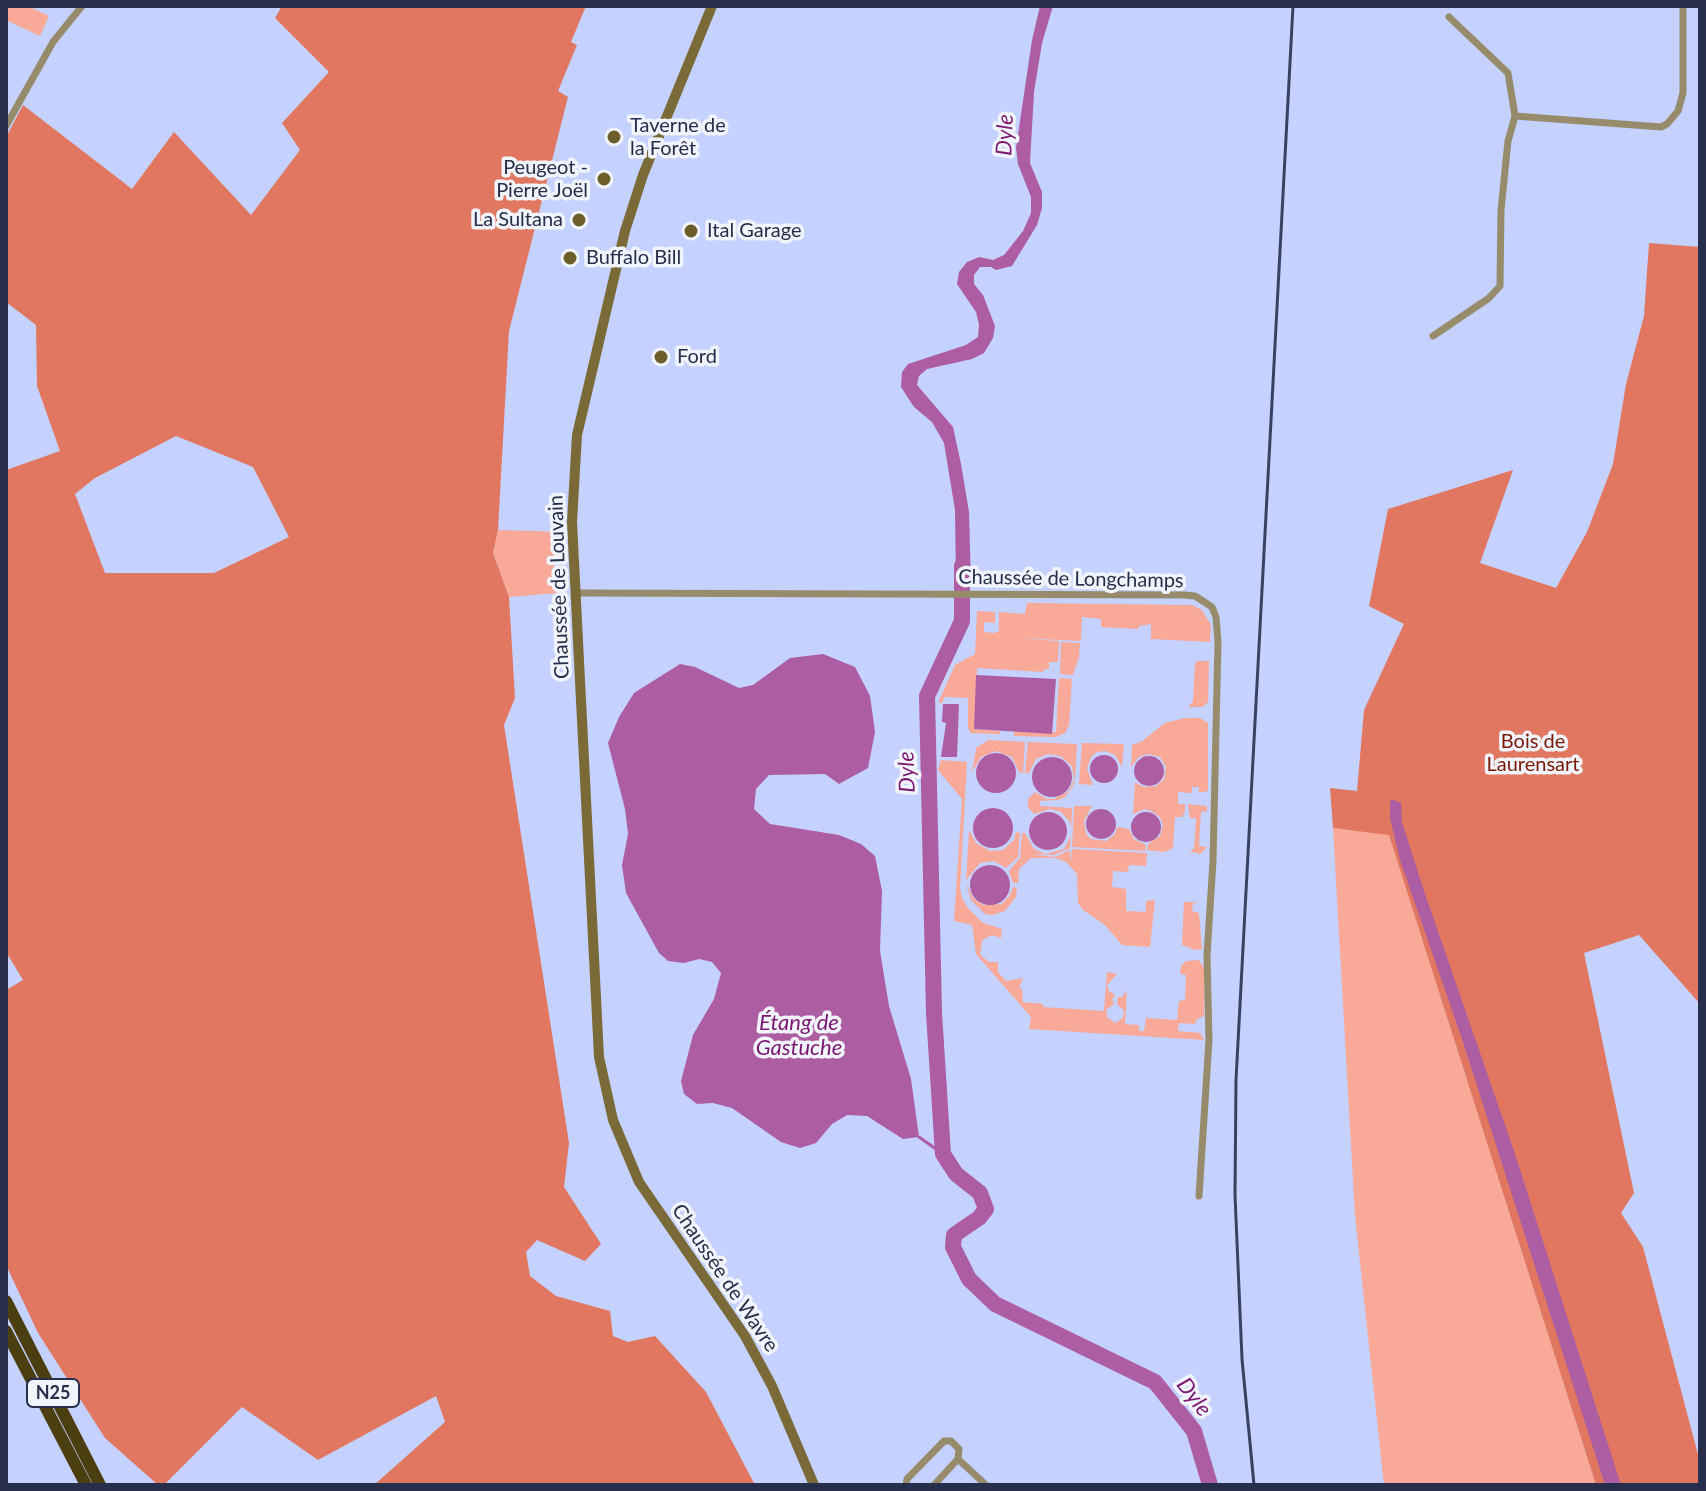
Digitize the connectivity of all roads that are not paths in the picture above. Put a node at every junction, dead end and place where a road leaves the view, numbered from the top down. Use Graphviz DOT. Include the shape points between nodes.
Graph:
graph roads {
  1 [pos="712,6"];
  2 [pos="1683,6"];
  3 [pos="78,8"];
  4 [pos="1449,17"];
  5 [pos="1515,116"];
  6 [pos="6,126"];
  7 [pos="1433,336"];
  8 [pos="576,593"];
  9 [pos="639,1182"];
  10 [pos="1199,1196"];
  11 [pos="6,1301"];
  12 [pos="6,1331"];
  13 [pos="958,1459"];
  14 [pos="978,1477"];
  15 [pos="86,1485"];
  16 [pos="100,1485"];
  17 [pos="814,1485"];
  18 [pos="906,1485"];
  19 [pos="934,1485"];
  20 [pos="971,1485"];
  21 [pos="986,1485"];
  1 -- 8 [label="main road, Chaussée de Louvain" via="639,188 585,395 572,490"];
  2 -- 5 [label="street" via="1683,93 1667,124"];
  3 -- 6 [label="street"];
  4 -- 5 [label="street" via="1508,73"];
  5 -- 7 [label="street" via="1501,210 1500,286"];
  8 -- 9 [label="main road, Chaussée de Louvain" via="599,1057 613,1120"];
  8 -- 10 [label="street, Chaussée de Longchamps" via="1185,595 1212,607 1213,861"];
  9 -- 17 [label="main road, Chaussée de Wavre" via="745,1336"];
  11 -- 16 [label="highway, N25"];
  12 -- 15 [label="highway, N25"];
  13 -- 14 [label="street"];
  13 -- 18 [label="street" via="959,1449 944,1441"];
  13 -- 19 [label="street"];
  14 -- 20 [label="street"];
  14 -- 21 [label="street"];
}
